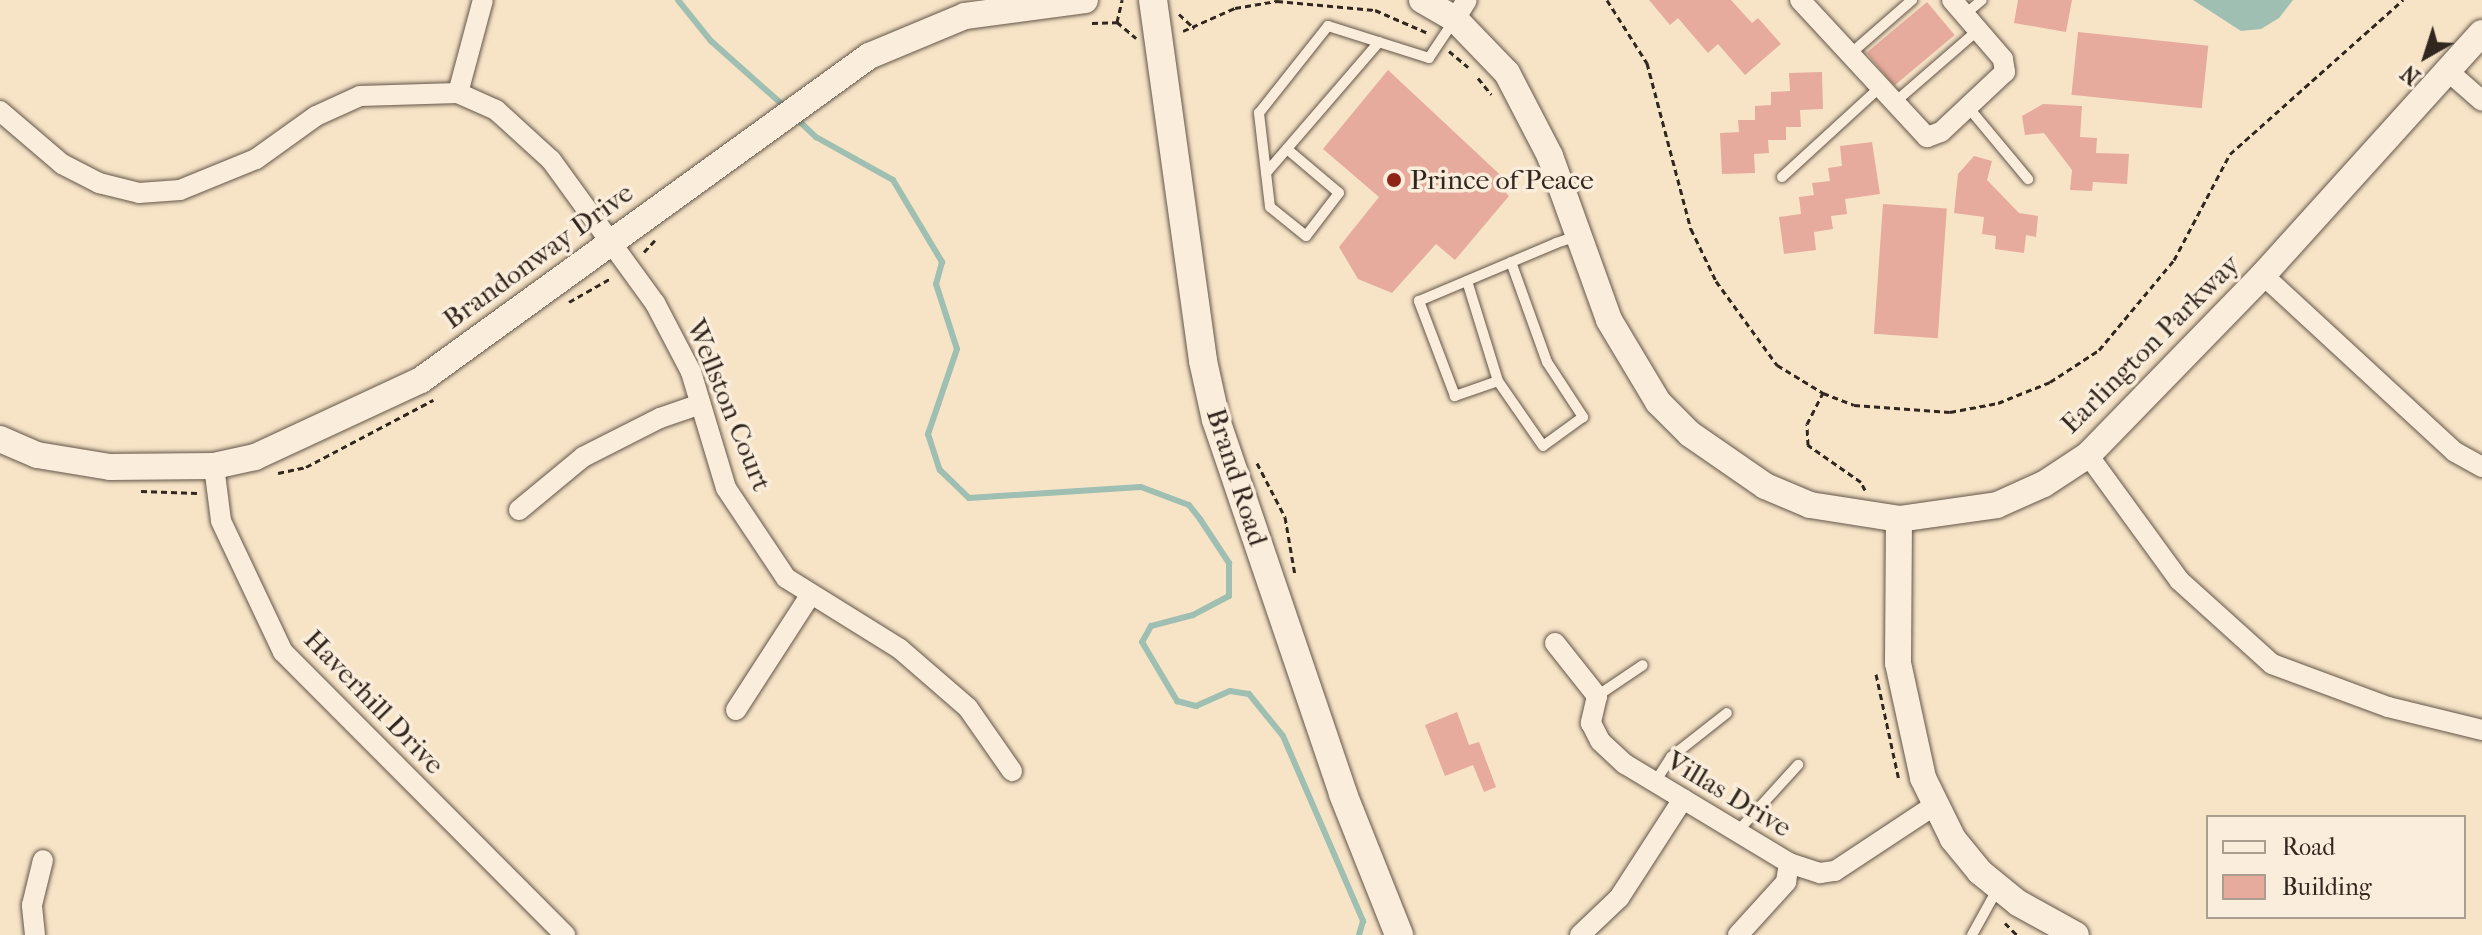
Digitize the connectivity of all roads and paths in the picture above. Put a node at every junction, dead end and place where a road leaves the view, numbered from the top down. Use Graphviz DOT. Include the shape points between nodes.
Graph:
graph roads {
  1 [pos="483,0"];
  2 [pos="1122,0"];
  3 [pos="1425,0"];
  4 [pos="1607,0"];
  5 [pos="1800,0"];
  6 [pos="1912,0"];
  7 [pos="1982,0"];
  8 [pos="2403,0"];
  9 [pos="1165,6"];
  10 [pos="1461,10"];
  11 [pos="1082,12"];
  12 [pos="1965,15"];
  13 [pos="1117,22"];
  14 [pos="1194,28"];
  15 [pos="1185,30"];
  16 [pos="2482,33"];
  17 [pos="1132,38"];
  18 [pos="1379,42"];
  19 [pos="1183,45"];
  20 [pos="1849,55"];
  21 [pos="2448,71"];
  22 [pos="458,93"];
  23 [pos="1886,96"];
  24 [pos="2482,101"];
  25 [pos="1968,107"];
  26 [pos="0,111"];
  27 [pos="1287,149"];
  28 [pos="1266,173"];
  29 [pos="1782,177"];
  30 [pos="2028,179"];
  31 [pos="1579,236"];
  32 [pos="612,242"];
  33 [pos="1511,262"];
  34 [pos="2263,275"];
  35 [pos="1467,281"];
  36 [pos="1498,381"];
  37 [pos="1823,393"];
  38 [pos="701,404"];
  39 [pos="0,439"];
  40 [pos="1252,452"];
  41 [pos="2088,455"];
  42 [pos="214,466"];
  43 [pos="2482,467"];
  44 [pos="519,510"];
  45 [pos="1864,514"];
  46 [pos="1899,519"];
  47 [pos="1294,587"];
  48 [pos="809,597"];
  49 [pos="1555,643"];
  50 [pos="1643,665"];
  51 [pos="1597,696"];
  52 [pos="736,710"];
  53 [pos="1727,713"];
  54 [pos="2482,730"];
  55 [pos="1798,765"];
  56 [pos="1012,771"];
  57 [pos="1655,782"];
  58 [pos="1683,799"];
  59 [pos="1935,805"];
  60 [pos="1737,832"];
  61 [pos="43,860"];
  62 [pos="1789,863"];
  63 [pos="1999,887"];
  64 [pos="35,935"];
  65 [pos="565,935"];
  66 [pos="1399,935"];
  67 [pos="1580,935"];
  68 [pos="1738,935"];
  69 [pos="1972,935"];
  70 [pos="2076,935"];
  1 -- 22 [label="street"];
  2 -- 13 [label="path"];
  3 -- 10 [label="street, Earlington Parkway"];
  4 -- 37 [label="path" via="1647,63 1691,229 1716,281 1777,365"];
  5 -- 20 [label="street"];
  6 -- 20 [label="lane"];
  7 -- 12 [label="lane"];
  8 -- 37 [label="path" via="2230,154 2174,260 2099,350 2050,382 1998,403 1950,412 1854,405"];
  9 -- 14 [label="path"];
  9 -- 66 [label="main road, Brand Road" via="1203,361 1216,420 1339,780"];
  10 -- 18 [label="lane" via="1429,58"];
  10 -- 31 [label="street, Earlington Parkway" via="1507,73 1550,156"];
  11 -- 13 [label="path"];
  11 -- 32 [label="street, Brandonway Drive" via="965,16 869,56"];
  12 -- 23 [label="lane"];
  12 -- 25 [label="street" via="2003,59 2005,72"];
  13 -- 17 [label="path"];
  15 -- 19 [label="path"];
  16 -- 21 [label="street, Earlington Parkway"];
  18 -- 27 [label="lane"];
  18 -- 28 [label="lane" via="1328,26 1259,113"];
  20 -- 23 [label="street"];
  21 -- 24 [label="street"];
  21 -- 34 [label="street, Earlington Parkway"];
  22 -- 26 [label="street" via="360,96 316,116 256,159 180,190 139,193 99,183 62,164"];
  22 -- 32 [label="street, Wellston Court" via="496,110 551,160"];
  23 -- 25 [label="street" via="1927,137 1941,132"];
  23 -- 29 [label="lane"];
  25 -- 30 [label="lane"];
  27 -- 28 [label="lane"];
  27 -- 28 [label="lane" via="1339,193 1306,236 1270,207"];
  31 -- 33 [label="lane"];
  31 -- 45 [label="street, Earlington Parkway" via="1631,363 1658,402 1690,434 1765,486 1810,505"];
  32 -- 38 [label="street, Wellston Court" via="655,303 691,372"];
  32 -- 42 [label="street, Brandonway Drive" via="421,380 255,457"];
  33 -- 35 [label="lane"];
  33 -- 36 [label="lane" via="1547,362 1583,417 1543,446"];
  34 -- 41 [label="street, Earlington Parkway"];
  34 -- 43 [label="street" via="2455,452"];
  35 -- 36 [label="lane"];
  35 -- 36 [label="lane" via="1419,301 1455,396"];
  37 -- 45 [label="path" via="1807,424 1808,445 1861,482 1867,495"];
  38 -- 44 [label="street" via="660,418 583,457"];
  38 -- 48 [label="street, Wellston Court" via="726,488 786,578"];
  39 -- 42 [label="street, Brandonway Drive" via="37,455 110,467"];
  40 -- 47 [label="path" via="1293,542"];
  41 -- 46 [label="street, Earlington Parkway" via="2044,484 1997,505"];
  41 -- 54 [label="street" via="2179,580 2272,664 2388,707"];
  42 -- 65 [label="street, Haverhill Drive" via="221,521 283,652"];
  45 -- 46 [label="street, Earlington Parkway"];
  46 -- 59 [label="street" via="1898,663 1923,778"];
  48 -- 52 [label="street"];
  48 -- 56 [label="street, Wellston Court" via="900,649 968,708"];
  49 -- 51 [label="street"];
  50 -- 51 [label="lane"];
  51 -- 57 [label="street, Villas Drive" via="1591,723 1600,741"];
  53 -- 57 [label="lane" via="1671,757"];
  55 -- 60 [label="lane"];
  57 -- 58 [label="street, Villas Drive"];
  58 -- 60 [label="street, Villas Drive"];
  58 -- 67 [label="street" via="1619,898"];
  59 -- 62 [label="street, Villas Drive" via="1835,871 1820,873"];
  59 -- 63 [label="street" via="1953,839"];
  60 -- 62 [label="street, Villas Drive"];
  61 -- 64 [label="street" via="32,905"];
  62 -- 68 [label="street" via="1786,882"];
  63 -- 69 [label="lane"];
  63 -- 70 [label="street"];
}
